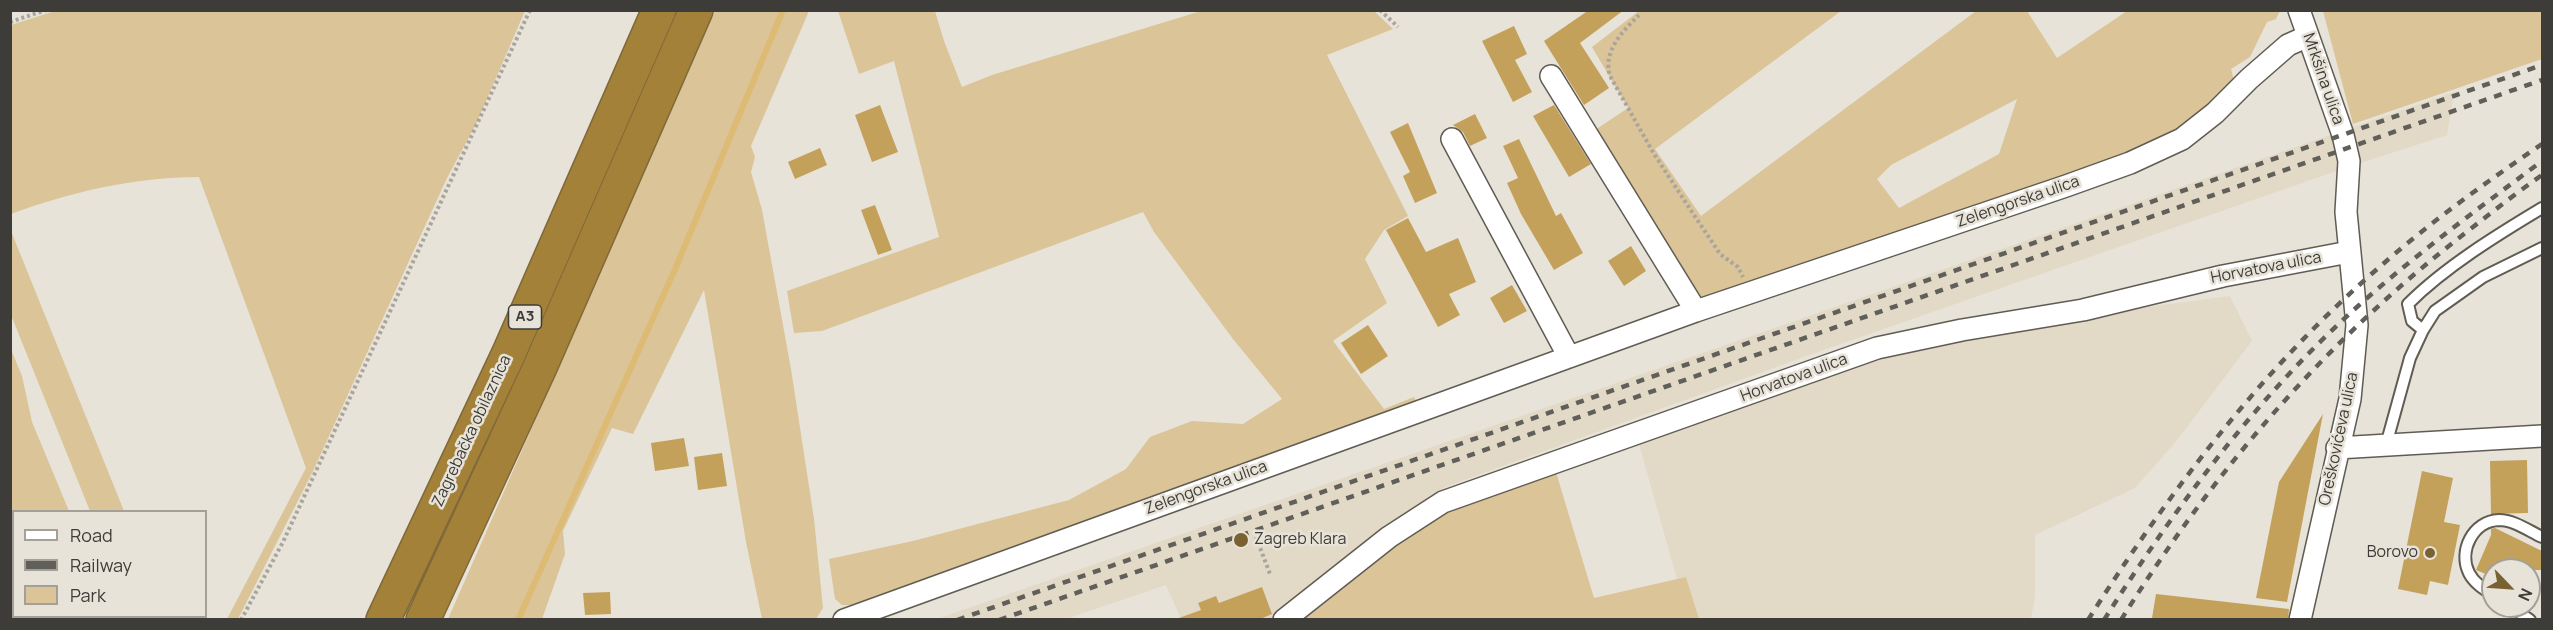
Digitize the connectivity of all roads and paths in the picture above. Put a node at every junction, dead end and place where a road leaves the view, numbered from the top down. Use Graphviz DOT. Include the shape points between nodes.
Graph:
graph roads {
  1 [pos="46,10"];
  2 [pos="530,10"];
  3 [pos="659,10"];
  4 [pos="696,10"];
  5 [pos="1380,10"];
  6 [pos="2299,10"];
  7 [pos="1639,15"];
  8 [pos="10,22"];
  9 [pos="1398,27"];
  10 [pos="2308,36"];
  11 [pos="1551,75"];
  12 [pos="1452,139"];
  13 [pos="2346,148"];
  14 [pos="2542,208"];
  15 [pos="2542,248"];
  16 [pos="2349,252"];
  17 [pos="1750,293"];
  18 [pos="1696,311"];
  19 [pos="2422,330"];
  20 [pos="1569,357"];
  21 [pos="2542,436"];
  22 [pos="2386,445"];
  23 [pos="2337,448"];
  24 [pos="1256,537"];
  25 [pos="2542,537"];
  26 [pos="1270,574"];
  27 [pos="2481,586"];
  28 [pos="241,620"];
  29 [pos="383,620"];
  30 [pos="423,620"];
  31 [pos="844,620"];
  32 [pos="1284,620"];
  33 [pos="2300,620"];
  1 -- 8 [label="path"];
  2 -- 28 [label="path" via="283,542"];
  3 -- 29 [label="highway, Zagrebačka obilaznica / A3" via="509,353"];
  4 -- 30 [label="highway, A3" via="540,367"];
  5 -- 9 [label="path"];
  6 -- 10 [label="street, Mrkšina ulica"];
  7 -- 17 [label="path" via="1618,36 1608,71 1654,154 1720,254 1738,267"];
  10 -- 13 [label="street, Mrkšina ulica"];
  10 -- 17 [label="street, Zelengorska ulica" via="2288,45 2182,139 2066,186"];
  11 -- 18 [label="street"];
  12 -- 20 [label="street"];
  13 -- 16 [label="street, Oreškovićeva ulica"];
  14 -- 19 [label="lane" via="2506,230 2408,304 2412,321"];
  15 -- 19 [label="lane" via="2483,278 2435,311"];
  16 -- 23 [label="street, Oreškovićeva ulica" via="2357,325 2350,399"];
  16 -- 32 [label="street, Horvatova ulica" via="2223,276 2083,310 1877,348 1443,502 1389,537"];
  17 -- 18 [label="street, Zelengorska ulica"];
  18 -- 20 [label="street, Zelengorska ulica"];
  19 -- 22 [label="lane" via="2410,358"];
  20 -- 31 [label="street, Zelengorska ulica"];
  21 -- 22 [label="street"];
  22 -- 23 [label="street"];
  23 -- 33 [label="street, Oreškovićeva ulica"];
  24 -- 26 [label="path"];
  25 -- 27 [label="lane" via="2505,521 2488,522 2475,531 2466,549 2466,566"];
}
